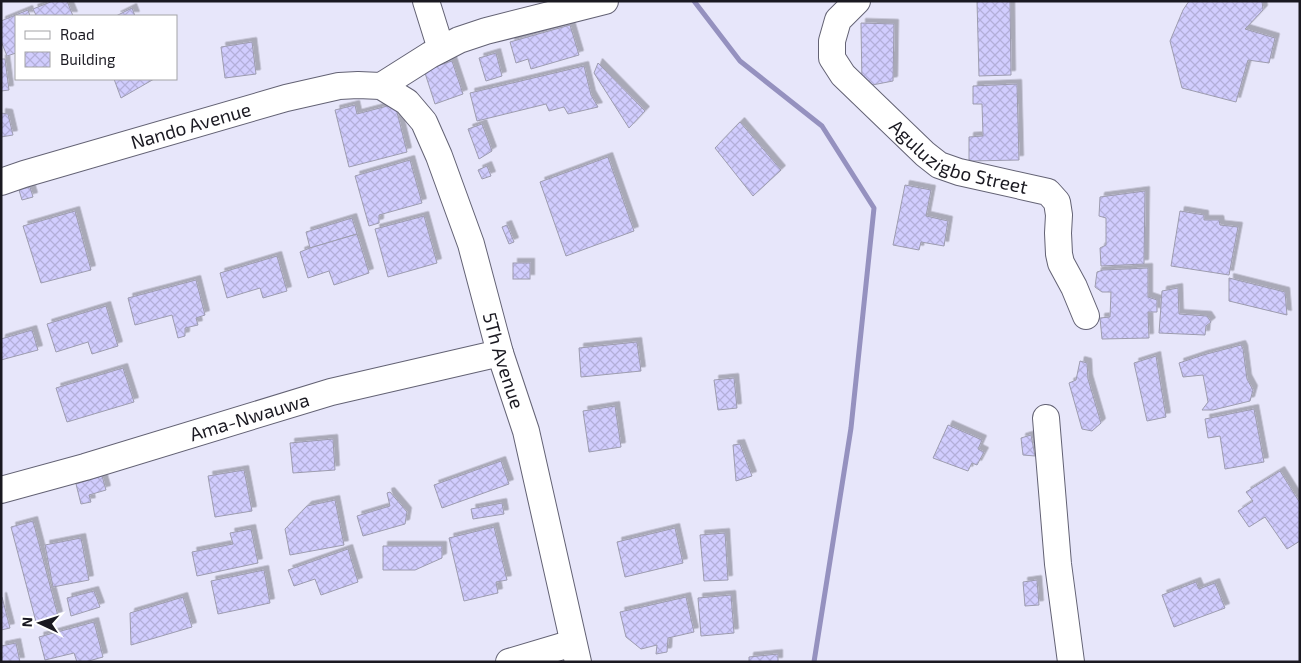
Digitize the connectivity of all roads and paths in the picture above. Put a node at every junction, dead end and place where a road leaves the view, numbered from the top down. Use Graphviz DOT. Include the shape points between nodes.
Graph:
graph roads {
  1 [pos="426,1"];
  2 [pos="605,1"];
  3 [pos="857,1"];
  4 [pos="536,10"];
  5 [pos="441,50"];
  6 [pos="381,86"];
  7 [pos="1,182"];
  8 [pos="1086,316"];
  9 [pos="500,353"];
  10 [pos="1046,418"];
  11 [pos="1,490"];
  12 [pos="575,652"];
  13 [pos="509,662"];
  14 [pos="1071,662"];
  1 -- 5 [label="street"];
  2 -- 4 [label="street"];
  3 -- 8 [label="street, Aguluzigbo Street" via="838,20 832,41 832,58 842,75 939,165 1048,192 1057,202 1058,254"];
  4 -- 5 [label="street" via="458,40"];
  5 -- 6 [label="street"];
  6 -- 7 [label="street, Nando Avenue" via="339,86 286,98"];
  6 -- 9 [label="street, 5Th Avenue" via="407,102 424,122 440,156 471,244"];
  9 -- 11 [label="street, Ama-Nwauwa" via="331,392"];
  9 -- 12 [label="street, 5Th Avenue" via="526,431"];
  10 -- 14 [label="street" via="1058,564"];
  12 -- 13 [label="street"];
}
